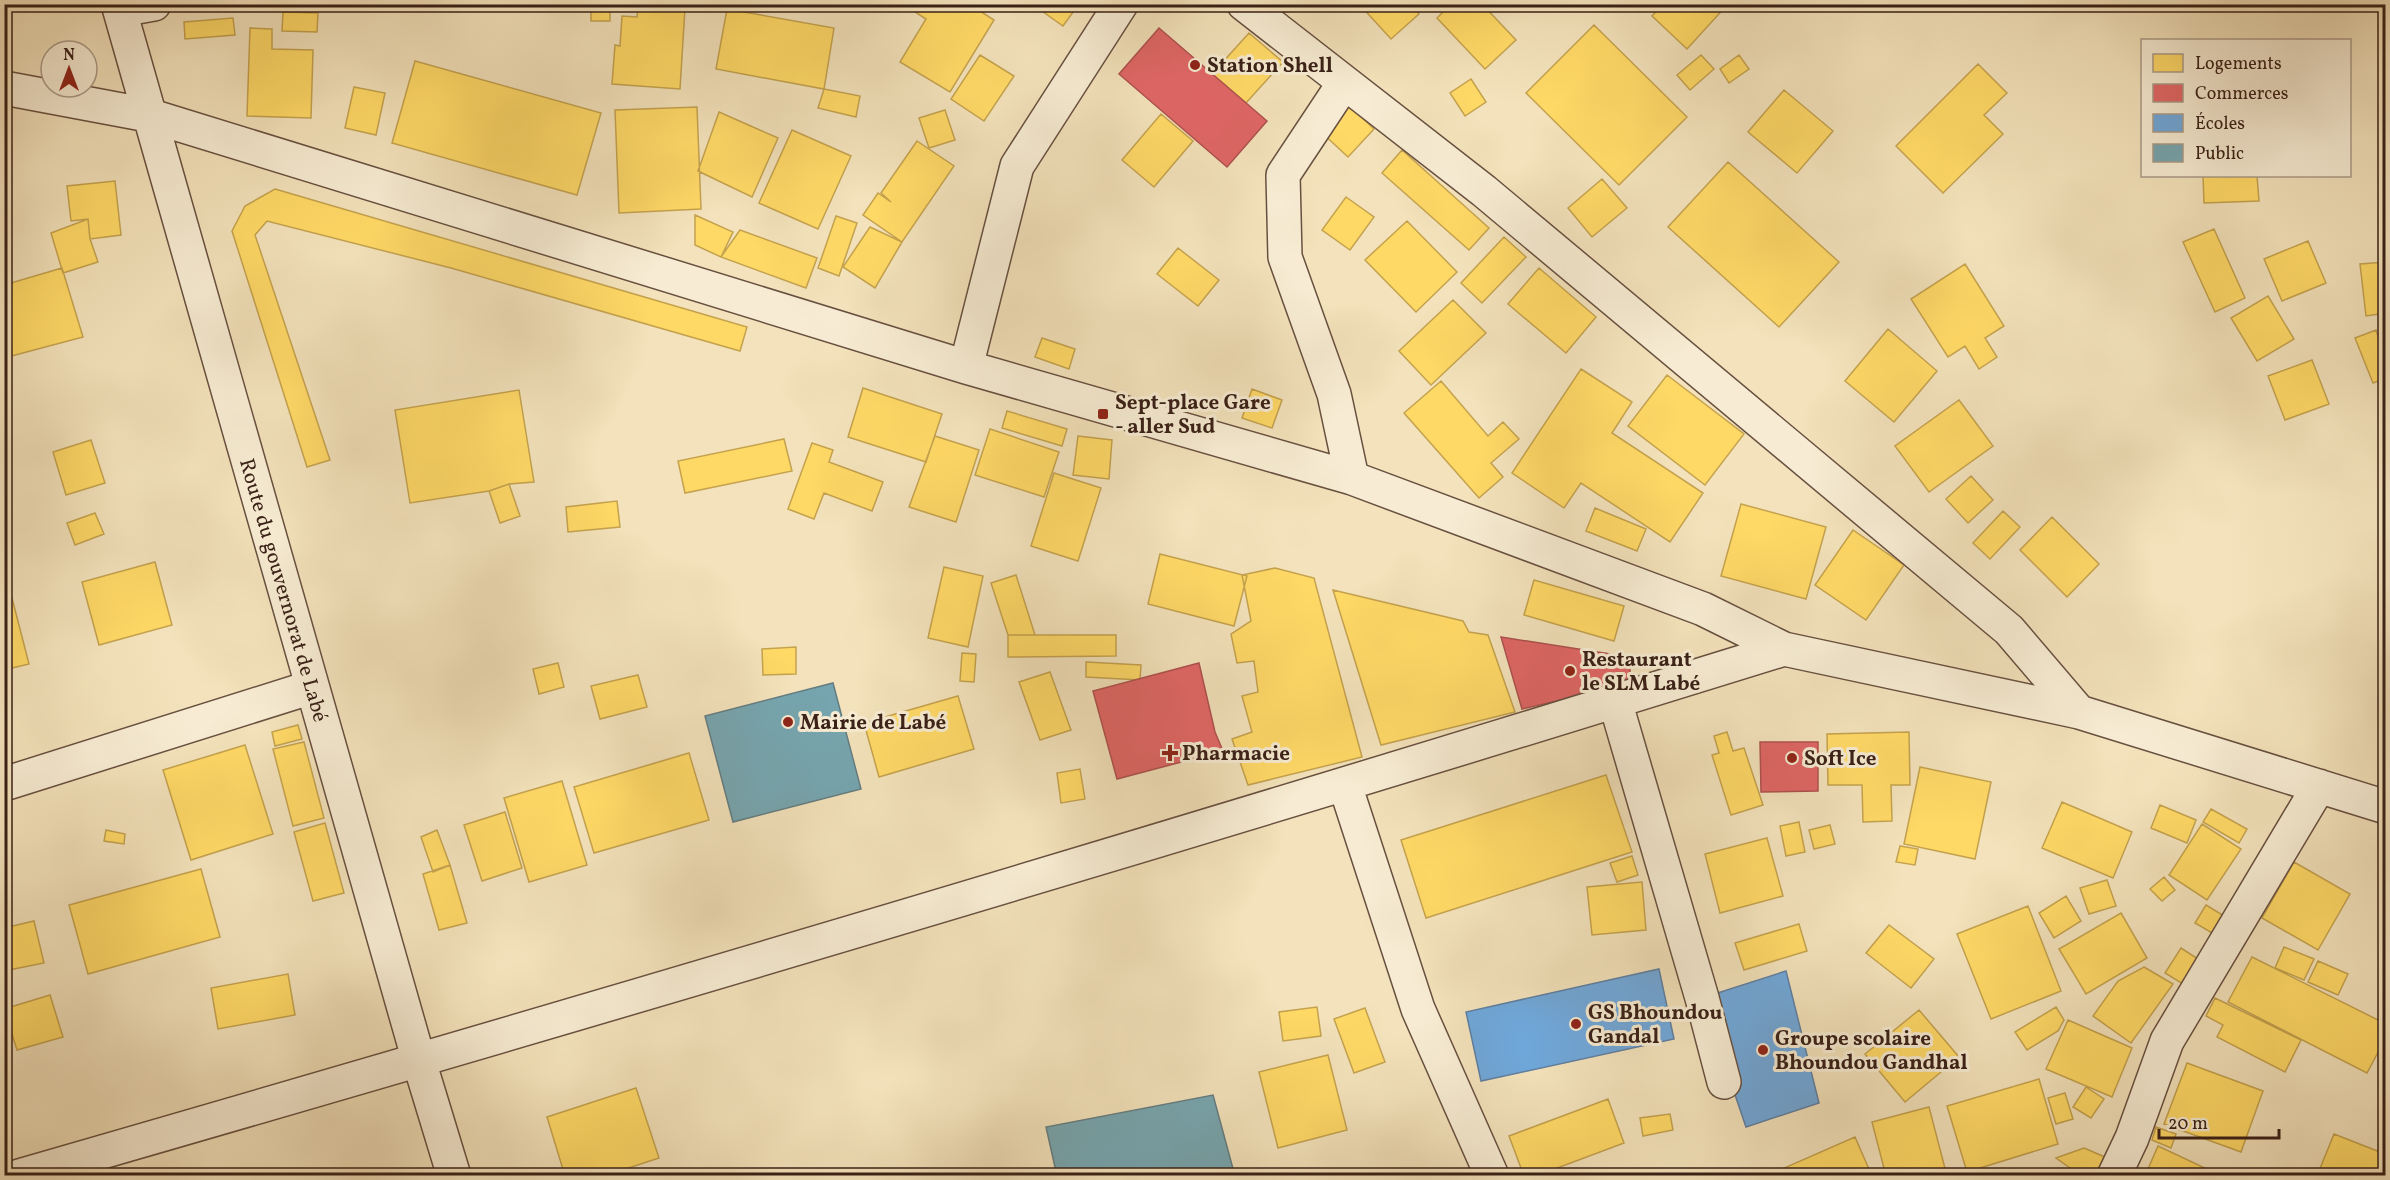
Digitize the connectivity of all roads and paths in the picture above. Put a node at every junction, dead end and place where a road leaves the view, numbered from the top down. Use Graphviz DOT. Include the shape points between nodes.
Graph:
graph roads {
  1 [pos="154,4"];
  2 [pos="1121,4"];
  3 [pos="1244,4"];
  4 [pos="119,7"];
  5 [pos="1344,83"];
  6 [pos="4,88"];
  7 [pos="148,115"];
  8 [pos="966,367"];
  9 [pos="1352,478"];
  10 [pos="1784,649"];
  11 [pos="312,687"];
  12 [pos="1616,701"];
  13 [pos="2079,712"];
  14 [pos="4,784"];
  15 [pos="1345,785"];
  16 [pos="2319,786"];
  17 [pos="2385,807"];
  18 [pos="419,1061"];
  19 [pos="1724,1082"];
  20 [pos="19,1176"];
  21 [pos="454,1176"];
  22 [pos="1492,1176"];
  23 [pos="2114,1176"];
  1 -- 4 [label="street"];
  2 -- 8 [label="street" via="1017,166"];
  3 -- 5 [label="street"];
  4 -- 7 [label="street, Route du gouvernorat de Labé"];
  5 -- 9 [label="street" via="1283,176 1285,257 1335,394"];
  5 -- 13 [label="street" via="1494,198 2009,630"];
  6 -- 7 [label="street"];
  7 -- 8 [label="street"];
  7 -- 11 [label="street, Route du gouvernorat de Labé"];
  8 -- 9 [label="street"];
  9 -- 10 [label="street" via="1702,609"];
  10 -- 12 [label="street"];
  10 -- 13 [label="street"];
  11 -- 14 [label="street"];
  11 -- 18 [label="street, Route du gouvernorat de Labé"];
  12 -- 15 [label="street"];
  12 -- 19 [label="street"];
  13 -- 16 [label="street"];
  15 -- 18 [label="street"];
  15 -- 22 [label="street" via="1418,1009"];
  16 -- 17 [label="street"];
  16 -- 23 [label="street" via="2167,1041"];
  18 -- 20 [label="street"];
  18 -- 21 [label="street, Route du gouvernorat de Labé"];
}
